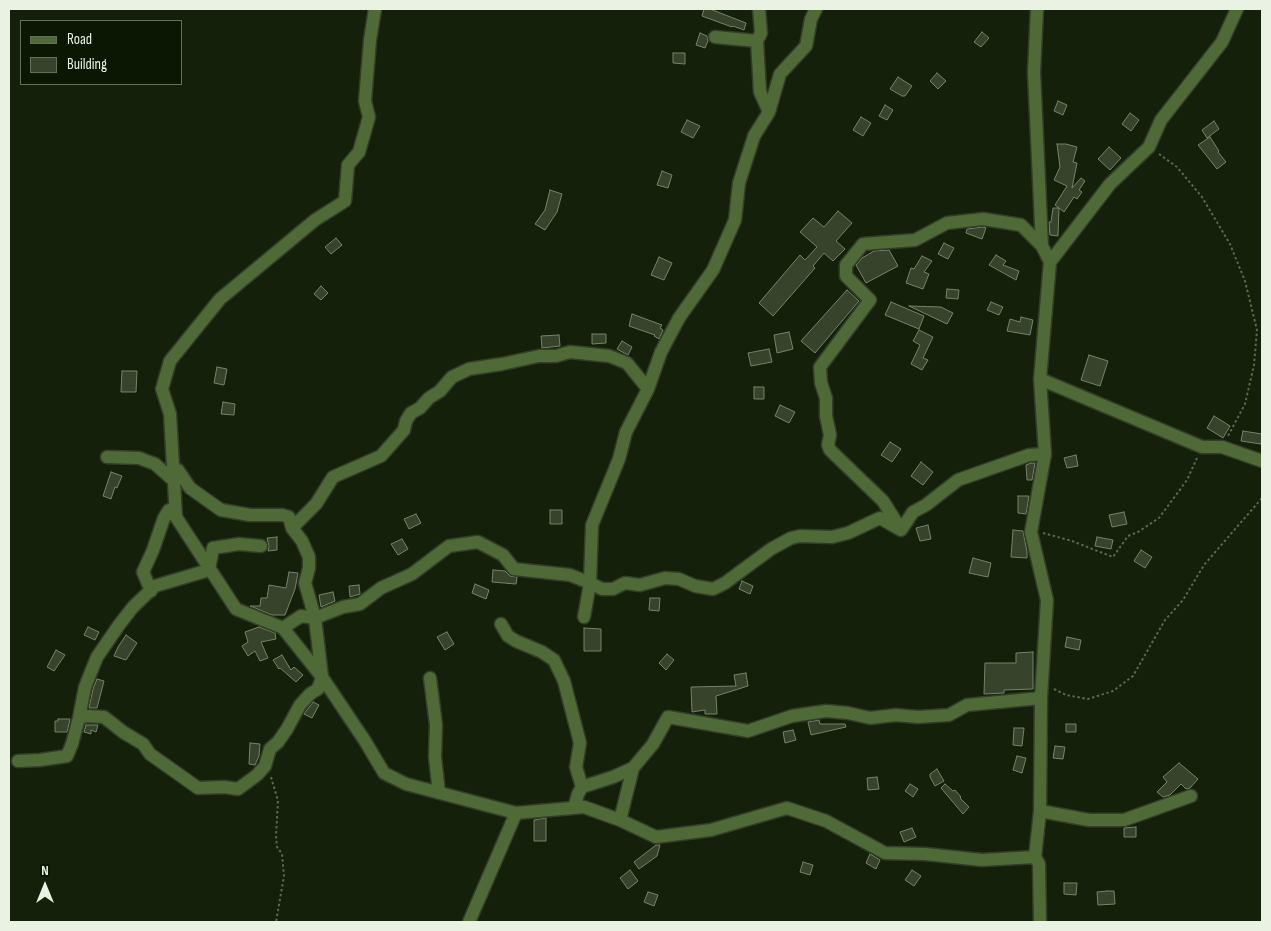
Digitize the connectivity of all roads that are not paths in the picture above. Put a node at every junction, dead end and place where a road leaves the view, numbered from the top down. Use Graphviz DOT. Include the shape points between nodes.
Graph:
graph roads {
  1 [pos="375,9"];
  2 [pos="759,9"];
  3 [pos="816,9"];
  4 [pos="1037,9"];
  5 [pos="1237,9"];
  6 [pos="715,37"];
  7 [pos="757,40"];
  8 [pos="769,112"];
  9 [pos="1042,246"];
  10 [pos="1050,262"];
  11 [pos="1040,379"];
  12 [pos="648,389"];
  13 [pos="1045,454"];
  14 [pos="106,457"];
  15 [pos="1262,461"];
  16 [pos="173,480"];
  17 [pos="176,517"];
  18 [pos="292,528"];
  19 [pos="901,530"];
  20 [pos="261,546"];
  21 [pos="209,570"];
  22 [pos="590,582"];
  23 [pos="151,591"];
  24 [pos="584,616"];
  25 [pos="315,618"];
  26 [pos="501,624"];
  27 [pos="283,628"];
  28 [pos="322,676"];
  29 [pos="430,678"];
  30 [pos="1041,698"];
  31 [pos="78,718"];
  32 [pos="18,761"];
  33 [pos="633,768"];
  34 [pos="582,787"];
  35 [pos="439,793"];
  36 [pos="1192,796"];
  37 [pos="574,808"];
  38 [pos="1040,811"];
  39 [pos="516,813"];
  40 [pos="620,820"];
  41 [pos="1035,857"];
  42 [pos="469,922"];
  43 [pos="1040,922"];
  1 -- 16 [label="street" via="365,101 369,117 360,152 348,165 346,201 315,220 220,299 170,361 162,389 170,414"];
  2 -- 7 [label="street" via="761,34"];
  3 -- 8 [label="street" via="806,46 780,74"];
  4 -- 9 [label="street" via="1034,72"];
  5 -- 10 [label="street" via="1222,42 1161,120 1149,147 1110,184"];
  6 -- 7 [label="street"];
  7 -- 8 [label="street" via="760,92"];
  8 -- 12 [label="street" via="754,136 739,183 734,220 713,270 661,352"];
  9 -- 10 [label="street"];
  9 -- 19 [label="street" via="1021,225 983,219 948,223 915,240 864,244 846,265 846,276 870,300 820,367 830,435 828,446 882,501"];
  10 -- 11 [label="street"];
  11 -- 13 [label="street"];
  11 -- 15 [label="street" via="1202,447 1222,447"];
  12 -- 18 [label="street" via="628,363 610,356 570,352 469,369 452,377 440,391 411,413 404,430 381,456 333,477 316,504"];
  12 -- 22 [label="street" via="626,432 619,459 592,525"];
  13 -- 19 [label="street" via="1029,455 958,480 913,512"];
  13 -- 30 [label="street" via="1032,531 1047,600"];
  14 -- 16 [label="street" via="139,458 155,464"];
  16 -- 17 [label="street"];
  16 -- 18 [label="street" via="178,470 190,488 222,510 250,515 282,515 289,518"];
  17 -- 21 [label="street"];
  17 -- 23 [label="street" via="169,510 143,572"];
  18 -- 25 [label="street" via="308,557 305,583"];
  19 -- 22 [label="street" via="880,518 832,537 791,538 713,589 666,578 640,585 625,582 613,589 602,589"];
  20 -- 21 [label="street" via="239,544 212,548"];
  21 -- 23 [label="street" via="155,586"];
  21 -- 27 [label="street" via="236,609"];
  22 -- 24 [label="street"];
  22 -- 25 [label="street" via="570,575 514,569 503,555 478,542 448,546 412,574 381,588 360,604"];
  23 -- 31 [label="street" via="133,607 97,657 85,687"];
  25 -- 27 [label="street" via="301,616"];
  25 -- 28 [label="street"];
  26 -- 34 [label="street" via="508,636 554,660 564,681 580,743 576,768"];
  27 -- 28 [label="street"];
  28 -- 31 [label="street" via="318,689 300,705 287,729 270,749 265,766 238,789 198,788 104,717"];
  28 -- 35 [label="street" via="384,773 406,784"];
  29 -- 35 [label="street"];
  30 -- 33 [label="street" via="967,705 949,715 870,718 826,712 792,716 748,731 668,716 653,744"];
  30 -- 38 [label="street"];
  31 -- 32 [label="street" via="67,756"];
  33 -- 34 [label="street"];
  33 -- 40 [label="street"];
  34 -- 37 [label="street"];
  35 -- 39 [label="street"];
  36 -- 38 [label="street" via="1124,820 1089,820"];
  37 -- 39 [label="street"];
  37 -- 40 [label="street" via="584,808"];
  38 -- 41 [label="street"];
  39 -- 42 [label="street"];
  40 -- 41 [label="street" via="656,836 711,830 786,808 826,821 885,853 982,860"];
  41 -- 43 [label="street" via="1039,864"];
}
